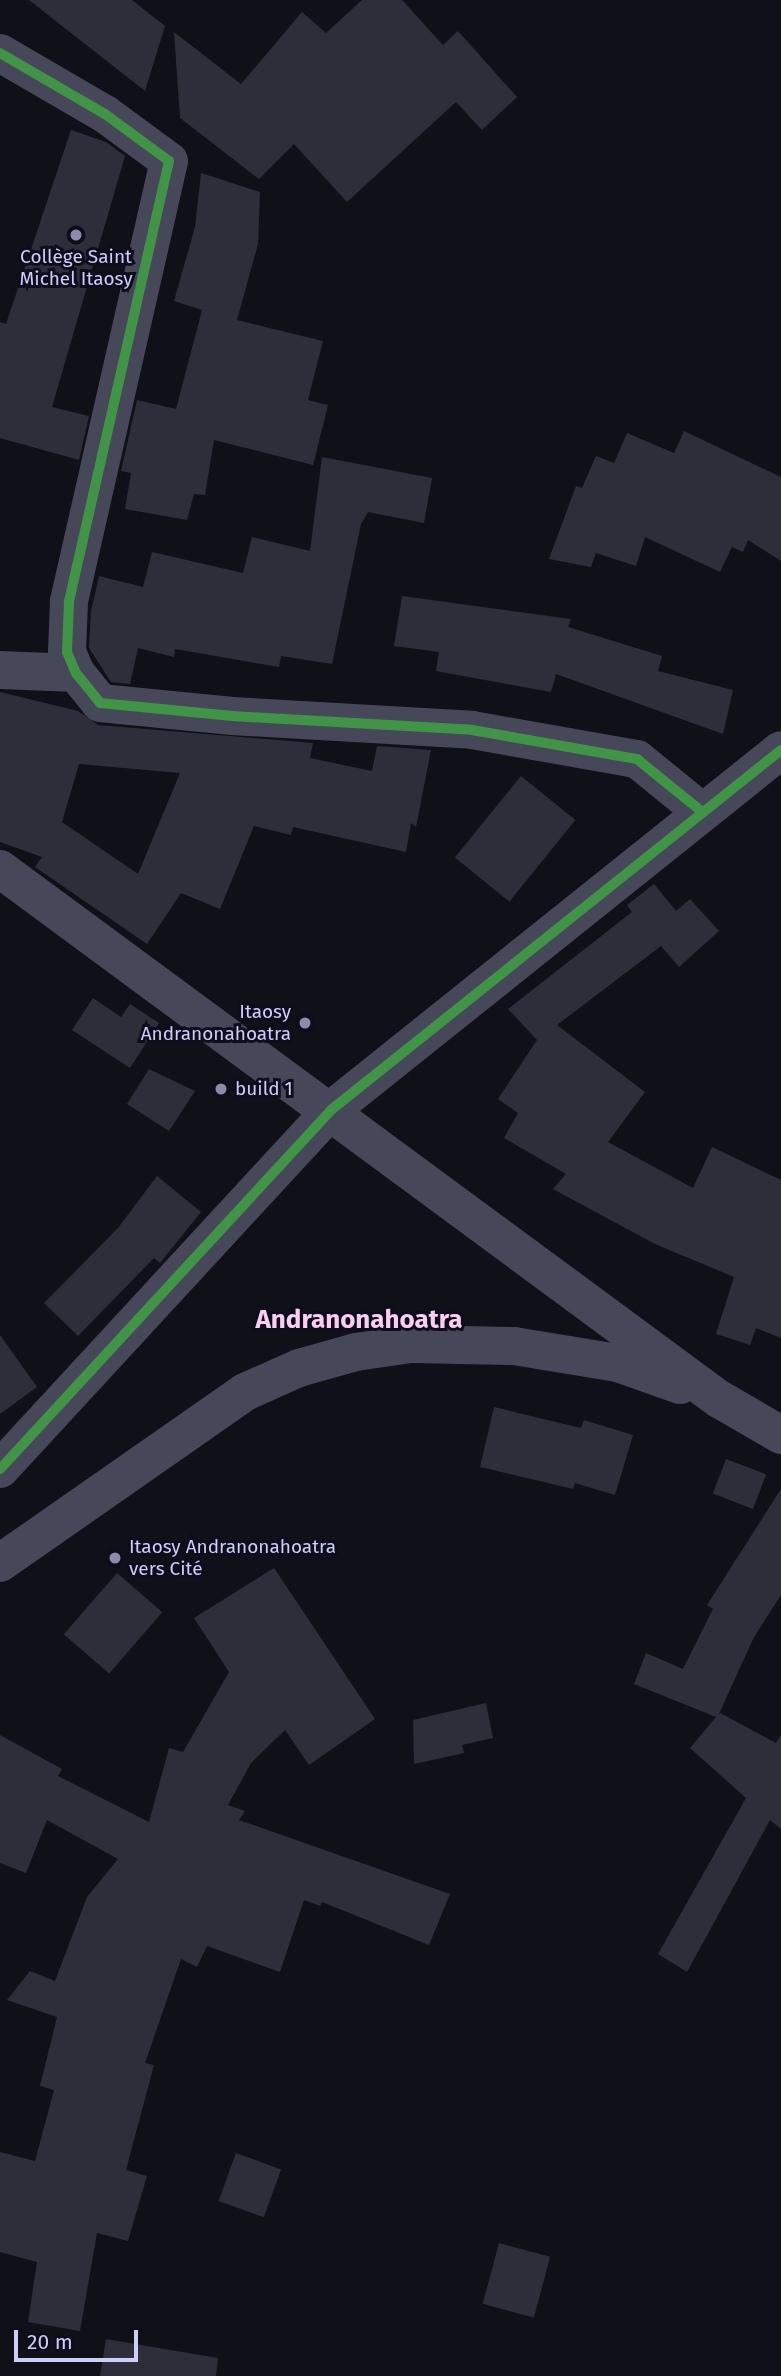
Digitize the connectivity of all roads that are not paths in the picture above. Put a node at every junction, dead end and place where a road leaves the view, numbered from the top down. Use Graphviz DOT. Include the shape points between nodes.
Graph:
graph roads {
  1 [pos="0,53"];
  2 [pos="0,670"];
  3 [pos="76,673"];
  4 [pos="781,750"];
  5 [pos="701,811"];
  6 [pos="0,869"];
  7 [pos="331,1110"];
  8 [pos="719,1399"];
  9 [pos="781,1435"];
  10 [pos="0,1469"];
  11 [pos="0,1563"];
  1 -- 3 [label="street" via="105,114 169,161 69,602 67,652"];
  2 -- 3 [label="street"];
  3 -- 5 [label="street" via="100,703 472,730 637,759"];
  4 -- 5 [label="street"];
  5 -- 7 [label="street"];
  6 -- 7 [label="street"];
  7 -- 8 [label="street"];
  7 -- 10 [label="street"];
  8 -- 9 [label="street"];
  8 -- 11 [label="street" via="618,1363 564,1352 410,1344 356,1352 299,1368 245,1392"];
}
